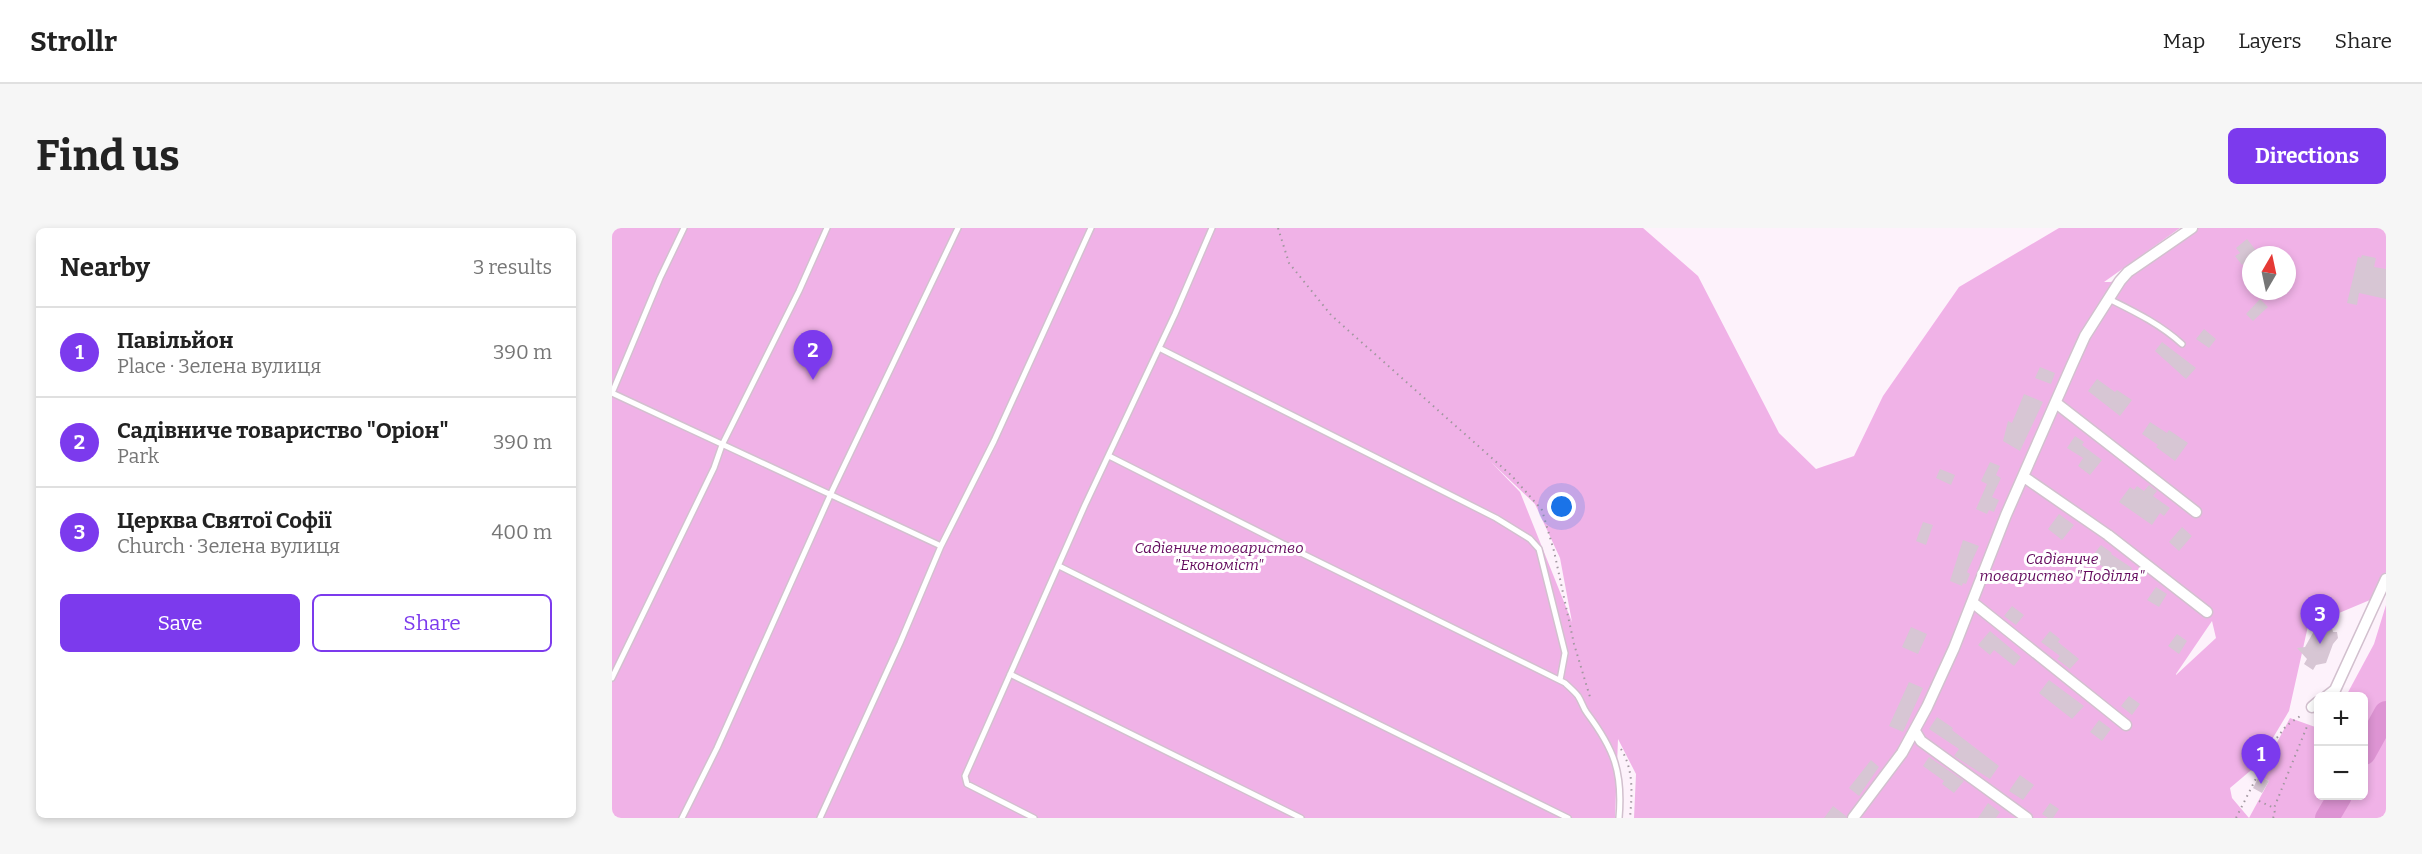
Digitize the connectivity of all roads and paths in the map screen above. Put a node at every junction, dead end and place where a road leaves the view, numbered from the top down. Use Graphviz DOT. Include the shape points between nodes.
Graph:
graph roads {
  1 [pos="684,228"];
  2 [pos="826,228"];
  3 [pos="958,228"];
  4 [pos="1091,228"];
  5 [pos="1212,228"];
  6 [pos="2192,228"];
  7 [pos="2109,299"];
  8 [pos="2182,344"];
  9 [pos="1159,348"];
  10 [pos="612,393"];
  11 [pos="2056,403"];
  12 [pos="722,445"];
  13 [pos="1109,456"];
  14 [pos="2024,477"];
  15 [pos="830,496"];
  16 [pos="2196,512"];
  17 [pos="941,546"];
  18 [pos="1059,566"];
  19 [pos="2386,579"];
  20 [pos="1972,602"];
  21 [pos="2207,612"];
  22 [pos="1010,674"];
  23 [pos="612,678"];
  24 [pos="1560,680"];
  25 [pos="2332,692"];
  26 [pos="2314,705"];
  27 [pos="2308,724"];
  28 [pos="2126,725"];
  29 [pos="1915,731"];
  30 [pos="2259,801"];
  31 [pos="2274,808"];
  32 [pos="682,818"];
  33 [pos="820,818"];
  34 [pos="1034,818"];
  35 [pos="1301,818"];
  36 [pos="1568,818"];
  37 [pos="1619,818"];
  38 [pos="1853,818"];
  39 [pos="2027,818"];
  40 [pos="2237,818"];
  41 [pos="2273,818"];
  1 -- 10 [label="lane"];
  2 -- 12 [label="lane" via="753,388"];
  3 -- 15 [label="lane"];
  4 -- 17 [label="lane" via="994,441"];
  5 -- 9 [label="lane"];
  6 -- 7 [label="street" via="2128,272"];
  7 -- 8 [label="lane" via="2147,317"];
  7 -- 11 [label="street" via="2085,336"];
  9 -- 13 [label="lane"];
  9 -- 24 [label="lane" via="1496,518 1530,539 1539,549 1565,653"];
  10 -- 12 [label="lane"];
  11 -- 14 [label="street"];
  11 -- 16 [label="street"];
  12 -- 15 [label="lane"];
  12 -- 23 [label="lane"];
  13 -- 18 [label="lane"];
  13 -- 24 [label="lane"];
  14 -- 20 [label="street"];
  14 -- 21 [label="street" via="2108,535"];
  15 -- 17 [label="lane"];
  15 -- 32 [label="lane"];
  17 -- 33 [label="lane"];
  18 -- 22 [label="lane"];
  18 -- 36 [label="lane"];
  19 -- 25 [label="street"];
  20 -- 28 [label="street"];
  20 -- 29 [label="street"];
  22 -- 34 [label="lane" via="964,781"];
  22 -- 35 [label="lane"];
  24 -- 37 [label="lane" via="1579,697 1614,758 1619,774"];
  26 -- 40 [label="path" via="2276,739"];
  27 -- 31 [label="path"];
  29 -- 38 [label="street"];
  29 -- 39 [label="street" via="1921,741"];
  30 -- 31 [label="path"];
  31 -- 41 [label="path"];
}
